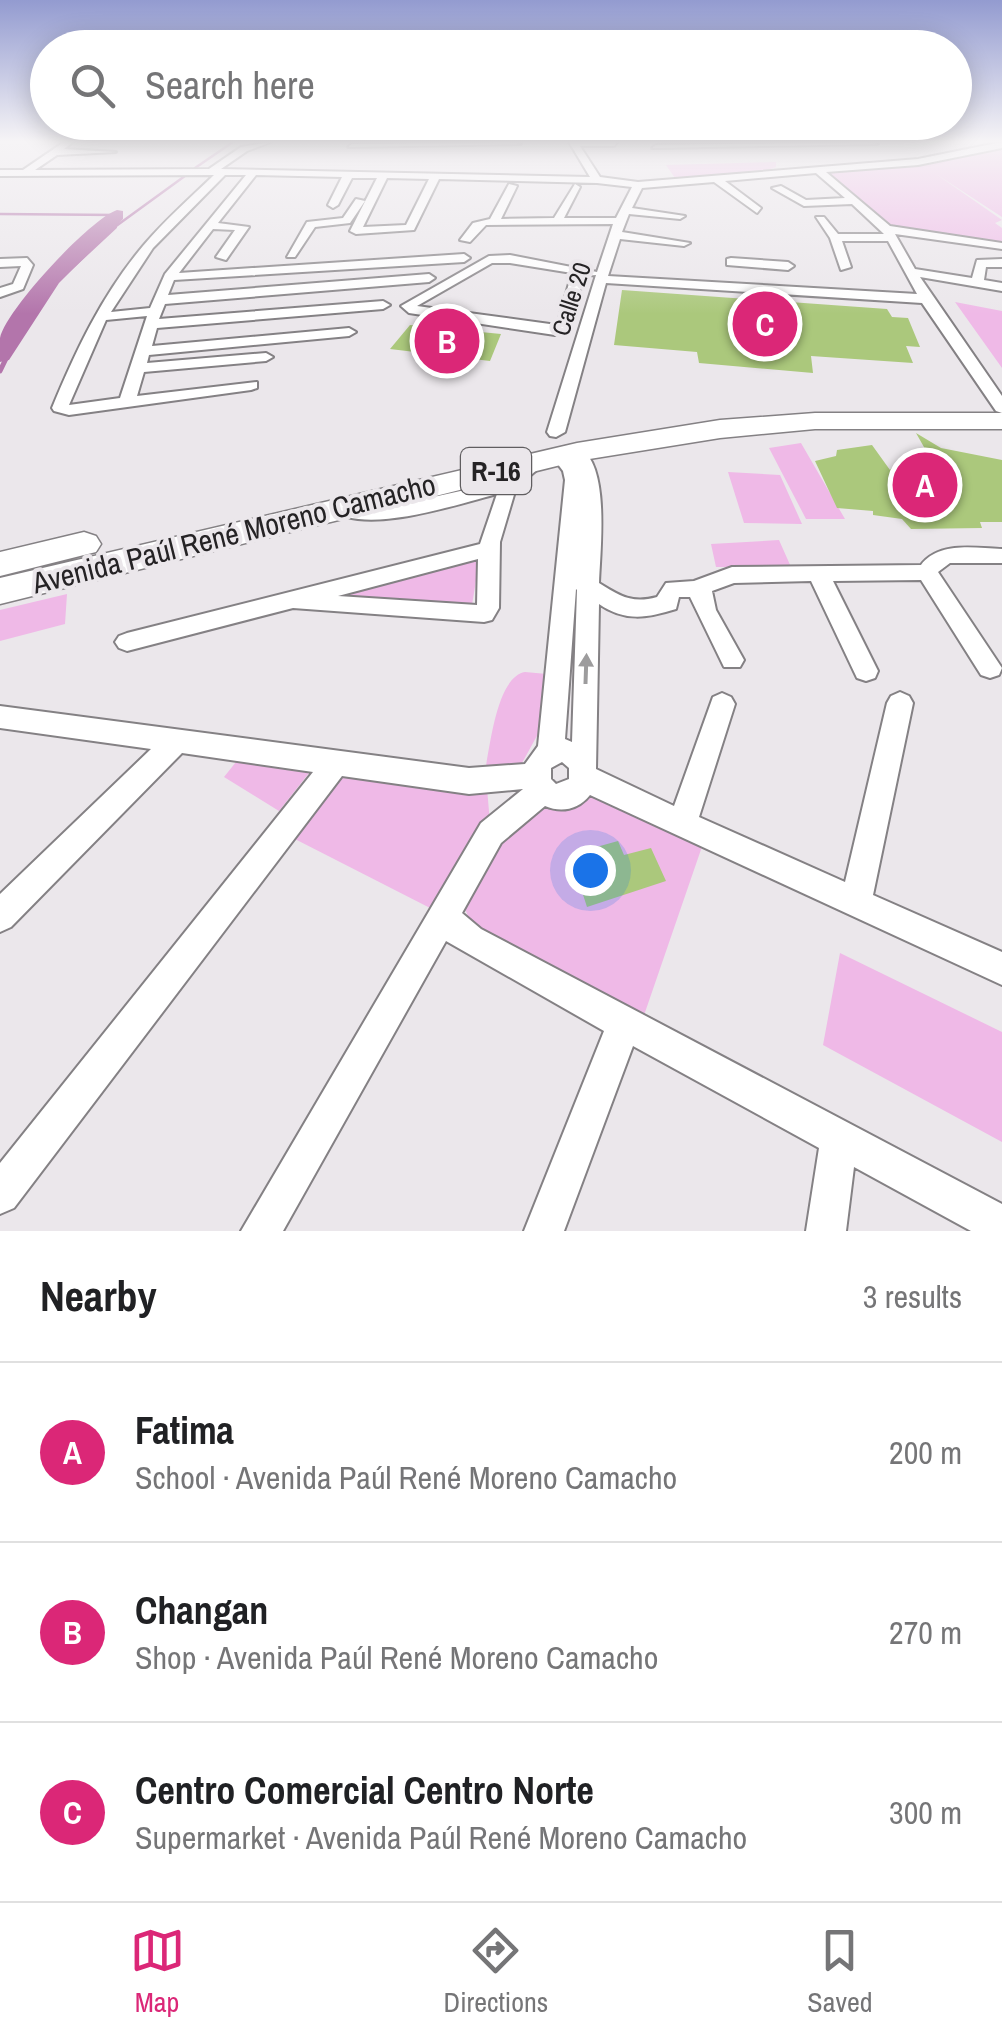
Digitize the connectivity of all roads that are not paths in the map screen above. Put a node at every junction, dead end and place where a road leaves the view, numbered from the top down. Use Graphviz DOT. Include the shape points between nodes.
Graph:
graph roads {
  1 [pos="191,199"];
  2 [pos="231,199"];
  3 [pos="336,199"];
  4 [pos="361,199"];
  5 [pos="367,199"];
  6 [pos="424,199"];
  7 [pos="505,199"];
  8 [pos="569,199"];
  9 [pos="631,199"];
  10 [pos="682,199"];
  11 [pos="743,199"];
  12 [pos="798,199"];
  13 [pos="853,201"];
  14 [pos="333,205"];
  15 [pos="757,210"];
  16 [pos="820,219"];
  17 [pos="494,221"];
  18 [pos="558,222"];
  19 [pos="620,222"];
  20 [pos="209,226"];
  21 [pos="890,233"];
  22 [pos="835,236"];
  23 [pos="466,240"];
  24 [pos="684,244"];
  25 [pos="1002,246"];
  26 [pos="290,254"];
  27 [pos="222,257"];
  28 [pos="464,258"];
  29 [pos="1002,263"];
  30 [pos="0,264"];
  31 [pos="788,266"];
  32 [pos="846,267"];
  33 [pos="578,271"];
  34 [pos="912,272"];
  35 [pos="602,276"];
  36 [pos="169,277"];
  37 [pos="430,278"];
  38 [pos="976,283"];
  39 [pos="1002,287"];
  40 [pos="734,288"];
  41 [pos="0,293"];
  42 [pos="926,299"];
  43 [pos="383,305"];
  44 [pos="156,312"];
  45 [pos="100,317"];
  46 [pos="349,332"];
  47 [pos="145,351"];
  48 [pos="266,357"];
  49 [pos="138,368"];
  50 [pos="251,385"];
  51 [pos="127,402"];
  52 [pos="1001,408"];
  53 [pos="558,450"];
  54 [pos="506,486"];
  55 [pos="474,494"];
  56 [pos="340,508"];
  57 [pos="491,539"];
  58 [pos="1002,556"];
  59 [pos="0,564"];
  60 [pos="927,572"];
  61 [pos="819,575"];
  62 [pos="578,582"];
  63 [pos="0,591"];
  64 [pos="285,599"];
  65 [pos="700,600"];
  66 [pos="127,642"];
  67 [pos="732,660"];
  68 [pos="990,668"];
  69 [pos="866,670"];
  70 [pos="900,703"];
  71 [pos="722,704"];
  72 [pos="0,717"];
  73 [pos="177,740"];
  74 [pos="338,762"];
  75 [pos="543,773"];
  76 [pos="584,773"];
  77 [pos="683,822"];
  78 [pos="856,902"];
  79 [pos="0,916"];
  80 [pos="441,916"];
  81 [pos="1002,970"];
  82 [pos="624,1024"];
  83 [pos="839,1139"];
  84 [pos="0,1194"];
  85 [pos="1002,1226"];
  86 [pos="261,1231"];
  87 [pos="544,1231"];
  88 [pos="826,1231"];
  1 -- 45 [label="street" via="142,254"];
  2 -- 20 [label="street"];
  3 -- 14 [label="street"];
  4 -- 26 [label="street" via="348,220 311,224"];
  5 -- 6 [label="street" via="359,233 410,228"];
  7 -- 17 [label="street"];
  8 -- 18 [label="street"];
  9 -- 19 [label="street, Calle 20"];
  10 -- 19 [label="street" via="678,220"];
  11 -- 15 [label="street"];
  12 -- 13 [label="street"];
  13 -- 21 [label="street"];
  16 -- 22 [label="street"];
  17 -- 18 [label="street" via="528,228"];
  17 -- 23 [label="street" via="480,223"];
  18 -- 19 [label="street"];
  19 -- 24 [label="street"];
  19 -- 35 [label="street, Calle 20"];
  20 -- 27 [label="street" via="243,227"];
  20 -- 36 [label="street"];
  21 -- 22 [label="street"];
  21 -- 25 [label="street"];
  21 -- 34 [label="street"];
  22 -- 32 [label="street"];
  28 -- 36 [label="street"];
  29 -- 38 [label="street" via="981,263"];
  30 -- 41 [label="street" via="27,262 18,286"];
  31 -- 40 [label="street" via="730,255"];
  33 -- 33 [label="street" via="563,327 556,330 407,308 488,260"];
  33 -- 35 [label="street"];
  34 -- 38 [label="street"];
  34 -- 42 [label="street"];
  35 -- 40 [label="street"];
  35 -- 53 [label="street, Calle 20"];
  36 -- 44 [label="street"];
  37 -- 44 [label="street"];
  38 -- 39 [label="street"];
  40 -- 42 [label="street"];
  42 -- 52 [label="street"];
  43 -- 44 [label="street"];
  44 -- 45 [label="street"];
  44 -- 47 [label="street"];
  45 -- 51 [label="street" via="60,408"];
  46 -- 47 [label="street"];
  47 -- 49 [label="street"];
  48 -- 49 [label="street"];
  49 -- 51 [label="street"];
  50 -- 51 [label="street"];
  52 -- 53 [label="main road, Avenida Paúl René Moreno Camacho / R-16" via="720,429"];
  53 -- 54 [label="street"];
  53 -- 56 [label="main road, Avenida Paúl René Moreno Camacho / R-16"];
  53 -- 59 [label="main road, Avenida Paúl René Moreno Camacho / R-16"];
  53 -- 62 [label="street" via="591,481"];
  54 -- 55 [label="street"];
  54 -- 57 [label="street"];
  55 -- 56 [label="street" via="384,514"];
  55 -- 57 [label="street"];
  56 -- 63 [label="main road, Avenida Paúl René Moreno Camacho / R-16"];
  57 -- 64 [label="street"];
  57 -- 64 [label="street" via="484,614"];
  58 -- 60 [label="street" via="942,556"];
  60 -- 61 [label="street"];
  60 -- 68 [label="street"];
  61 -- 65 [label="street" via="732,575"];
  61 -- 69 [label="street"];
  62 -- 65 [label="street" via="620,607 640,610 668,603 686,616"];
  62 -- 75 [label="street"];
  76 -- 62 [label="street, one-way"];
  64 -- 66 [label="street"];
  65 -- 67 [label="street"];
  70 -- 78 [label="street"];
  71 -- 77 [label="street"];
  72 -- 73 [label="street"];
  73 -- 74 [label="street"];
  73 -- 79 [label="street"];
  74 -- 75 [label="street" via="469,781"];
  74 -- 84 [label="street"];
  75 -- 76 [label="street" via="567,753"];
  75 -- 76 [label="street" via="562,797"];
  75 -- 80 [label="street" via="491,833"];
  76 -- 77 [label="street"];
  77 -- 78 [label="street"];
  78 -- 81 [label="street"];
  80 -- 82 [label="street" via="470,940"];
  80 -- 86 [label="street"];
  82 -- 83 [label="street"];
  82 -- 87 [label="street"];
  83 -- 85 [label="street"];
  83 -- 88 [label="street"];
}
